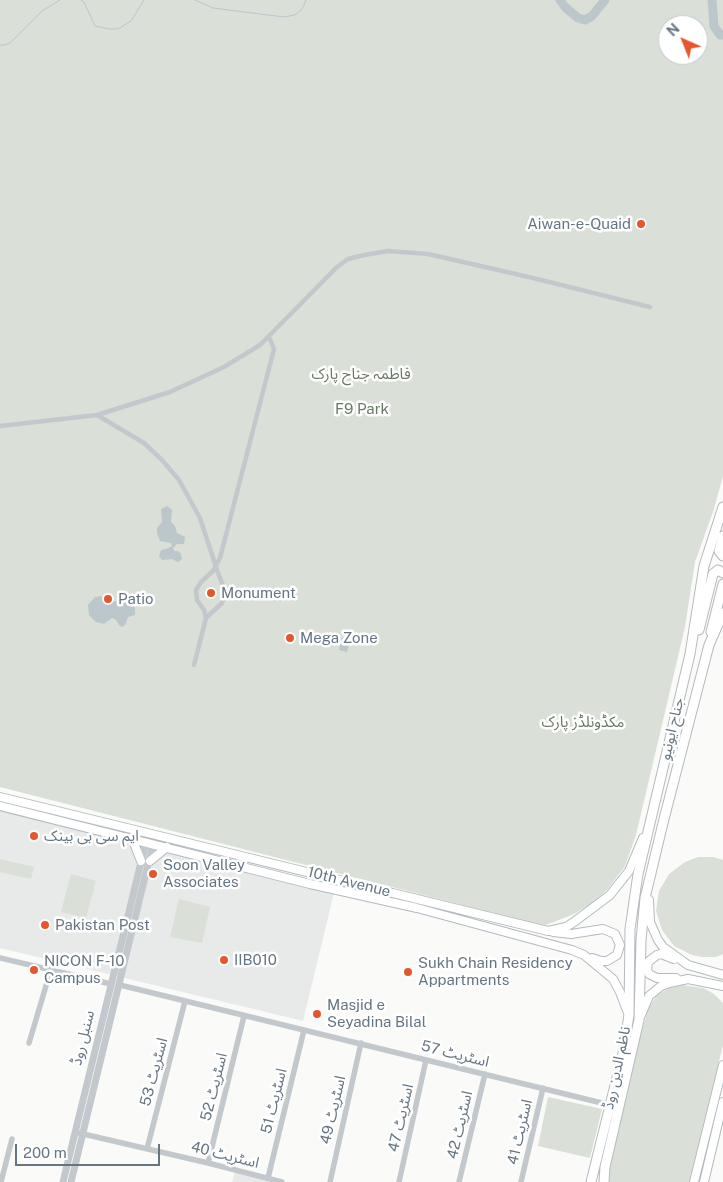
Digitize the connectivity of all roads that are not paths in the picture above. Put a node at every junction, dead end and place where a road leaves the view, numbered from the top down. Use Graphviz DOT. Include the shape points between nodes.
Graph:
graph roads {
  1 [pos="650,307"];
  2 [pos="270,337"];
  3 [pos="96,415"];
  4 [pos="0,426"];
  5 [pos="723,507"];
  6 [pos="723,536"];
  7 [pos="723,556"];
  8 [pos="216,567"];
  9 [pos="723,573"];
  10 [pos="723,584"];
  11 [pos="723,613"];
  12 [pos="206,618"];
  13 [pos="710,646"];
  14 [pos="690,654"];
  15 [pos="194,665"];
  16 [pos="0,797"];
  17 [pos="0,806"];
  18 [pos="56,815"];
  19 [pos="650,823"];
  20 [pos="132,838"];
  21 [pos="150,843"];
  22 [pos="167,847"];
  23 [pos="141,861"];
  24 [pos="150,861"];
  25 [pos="650,876"];
  26 [pos="386,891"];
  27 [pos="384,900"];
  28 [pos="548,931"];
  29 [pos="630,952"];
  30 [pos="584,955"];
  31 [pos="0,958"];
  32 [pos="682,961"];
  33 [pos="51,969"];
  34 [pos="640,969"];
  35 [pos="723,975"];
  36 [pos="683,979"];
  37 [pos="708,983"];
  38 [pos="111,984"];
  39 [pos="120,985"];
  40 [pos="723,986"];
  41 [pos="723,994"];
  42 [pos="185,1001"];
  43 [pos="628,1015"];
  44 [pos="244,1016"];
  45 [pos="639,1020"];
  46 [pos="304,1030"];
  47 [pos="30,1043"];
  48 [pos="361,1044"];
  49 [pos="426,1060"];
  50 [pos="723,1065"];
  51 [pos="485,1074"];
  52 [pos="543,1088"];
  53 [pos="610,1105"];
  54 [pos="722,1107"];
  55 [pos="75,1132"];
  56 [pos="83,1134"];
  57 [pos="12,1140"];
  58 [pos="147,1149"];
  59 [pos="208,1163"];
  60 [pos="268,1178"];
  61 [pos="1,1182"];
  62 [pos="62,1182"];
  63 [pos="71,1182"];
  64 [pos="281,1182"];
  65 [pos="330,1182"];
  66 [pos="399,1182"];
  67 [pos="459,1182"];
  68 [pos="521,1182"];
  69 [pos="591,1182"];
  70 [pos="603,1182"];
  71 [pos="694,1182"];
  72 [pos="704,1182"];
  1 -- 2 [label="street" via="428,254 388,252 348,259 325,277"];
  2 -- 3 [label="street" via="224,367 170,392"];
  2 -- 8 [label="street" via="274,349"];
  3 -- 4 [label="street"];
  3 -- 8 [label="street" via="144,444 179,480 200,518"];
  5 -- 14 [label="main road, جناح ایونیو" via="704,566"];
  6 -- 7 [label="main road" via="719,551"];
  8 -- 12 [label="street" via="226,593 222,603"];
  8 -- 12 [label="street" via="196,590"];
  9 -- 14 [label="main road" via="718,570 713,574"];
  10 -- 13 [label="main road"];
  11 -- 13 [label="main road, جناح ایونیو"];
  12 -- 15 [label="street"];
  13 -- 25 [label="main road, جناح ایونیو"];
  14 -- 19 [label="main road, جناح ایونیو"];
  16 -- 18 [label="main road, 10th Avenue"];
  17 -- 18 [label="main road, 10th Avenue"];
  18 -- 20 [label="main road, 10th Avenue"];
  18 -- 26 [label="main road, 10th Avenue"];
  19 -- 28 [label="main road" via="632,864 618,885 574,922"];
  19 -- 29 [label="main road, جناح ایونیو" via="632,910"];
  20 -- 21 [label="main road, 10th Avenue"];
  20 -- 23 [label="main road"];
  21 -- 22 [label="main road, 10th Avenue"];
  21 -- 23 [label="street, سنبل روڈ"];
  21 -- 24 [label="street, سنبل روڈ"];
  22 -- 24 [label="main road"];
  22 -- 27 [label="main road, 10th Avenue"];
  23 -- 38 [label="street, سنبل روڈ"];
  24 -- 39 [label="street, سنبل روڈ"];
  25 -- 32 [label="main road" via="650,922 658,940"];
  25 -- 34 [label="main road, جناح ایونیو" via="643,912"];
  26 -- 27 [label="main road"];
  26 -- 28 [label="main road, 10th Avenue"];
  27 -- 30 [label="main road, 10th Avenue"];
  28 -- 30 [label="main road, 10th Avenue" via="571,934 604,929 615,934 619,950 612,959 601,961"];
  29 -- 43 [label="main road, ناظم الدین روڈ"];
  30 -- 43 [label="main road, 10th Avenue" via="613,979"];
  31 -- 33 [label="street"];
  32 -- 35 [label="main road"];
  32 -- 36 [label="main road" via="657,955 648,962 647,970 656,978"];
  33 -- 38 [label="street"];
  33 -- 47 [label="street"];
  34 -- 45 [label="main road, ناظم الدین روڈ"];
  36 -- 37 [label="main road"];
  36 -- 45 [label="main road" via="654,990"];
  37 -- 40 [label="main road"];
  37 -- 41 [label="main road"];
  38 -- 55 [label="street, سنبل روڈ"];
  39 -- 42 [label="street, اسٹریٹ 57"];
  39 -- 56 [label="street, سنبل روڈ"];
  42 -- 44 [label="street, اسٹریٹ 57"];
  42 -- 58 [label="street, اسٹریٹ 53"];
  43 -- 53 [label="main road, ناظم الدین روڈ"];
  44 -- 46 [label="street, اسٹریٹ 57"];
  44 -- 59 [label="street, اسٹریٹ 52"];
  45 -- 70 [label="main road, ناظم الدین روڈ"];
  46 -- 48 [label="street, اسٹریٹ 57"];
  46 -- 60 [label="street, اسٹریٹ 51"];
  48 -- 49 [label="street, اسٹریٹ 57"];
  48 -- 65 [label="street, اسٹریٹ 49"];
  49 -- 51 [label="street, اسٹریٹ 57"];
  49 -- 66 [label="street, اسٹریٹ 47"];
  50 -- 71 [label="main road"];
  51 -- 52 [label="street, اسٹریٹ 57"];
  51 -- 67 [label="street, اسٹریٹ 42"];
  52 -- 53 [label="street, اسٹریٹ 57"];
  52 -- 68 [label="street, اسٹریٹ 41"];
  53 -- 69 [label="main road, ناظم الدین روڈ"];
  54 -- 72 [label="main road"];
  55 -- 56 [label="street, اسٹریٹ 40"];
  55 -- 62 [label="street, سنبل روڈ"];
  56 -- 58 [label="street, اسٹریٹ 40"];
  56 -- 63 [label="street, سنبل روڈ"];
  57 -- 61 [label="street"];
  58 -- 59 [label="street, اسٹریٹ 40"];
  59 -- 60 [label="street, اسٹریٹ 40"];
  60 -- 64 [label="street, اسٹریٹ 40"];
}
